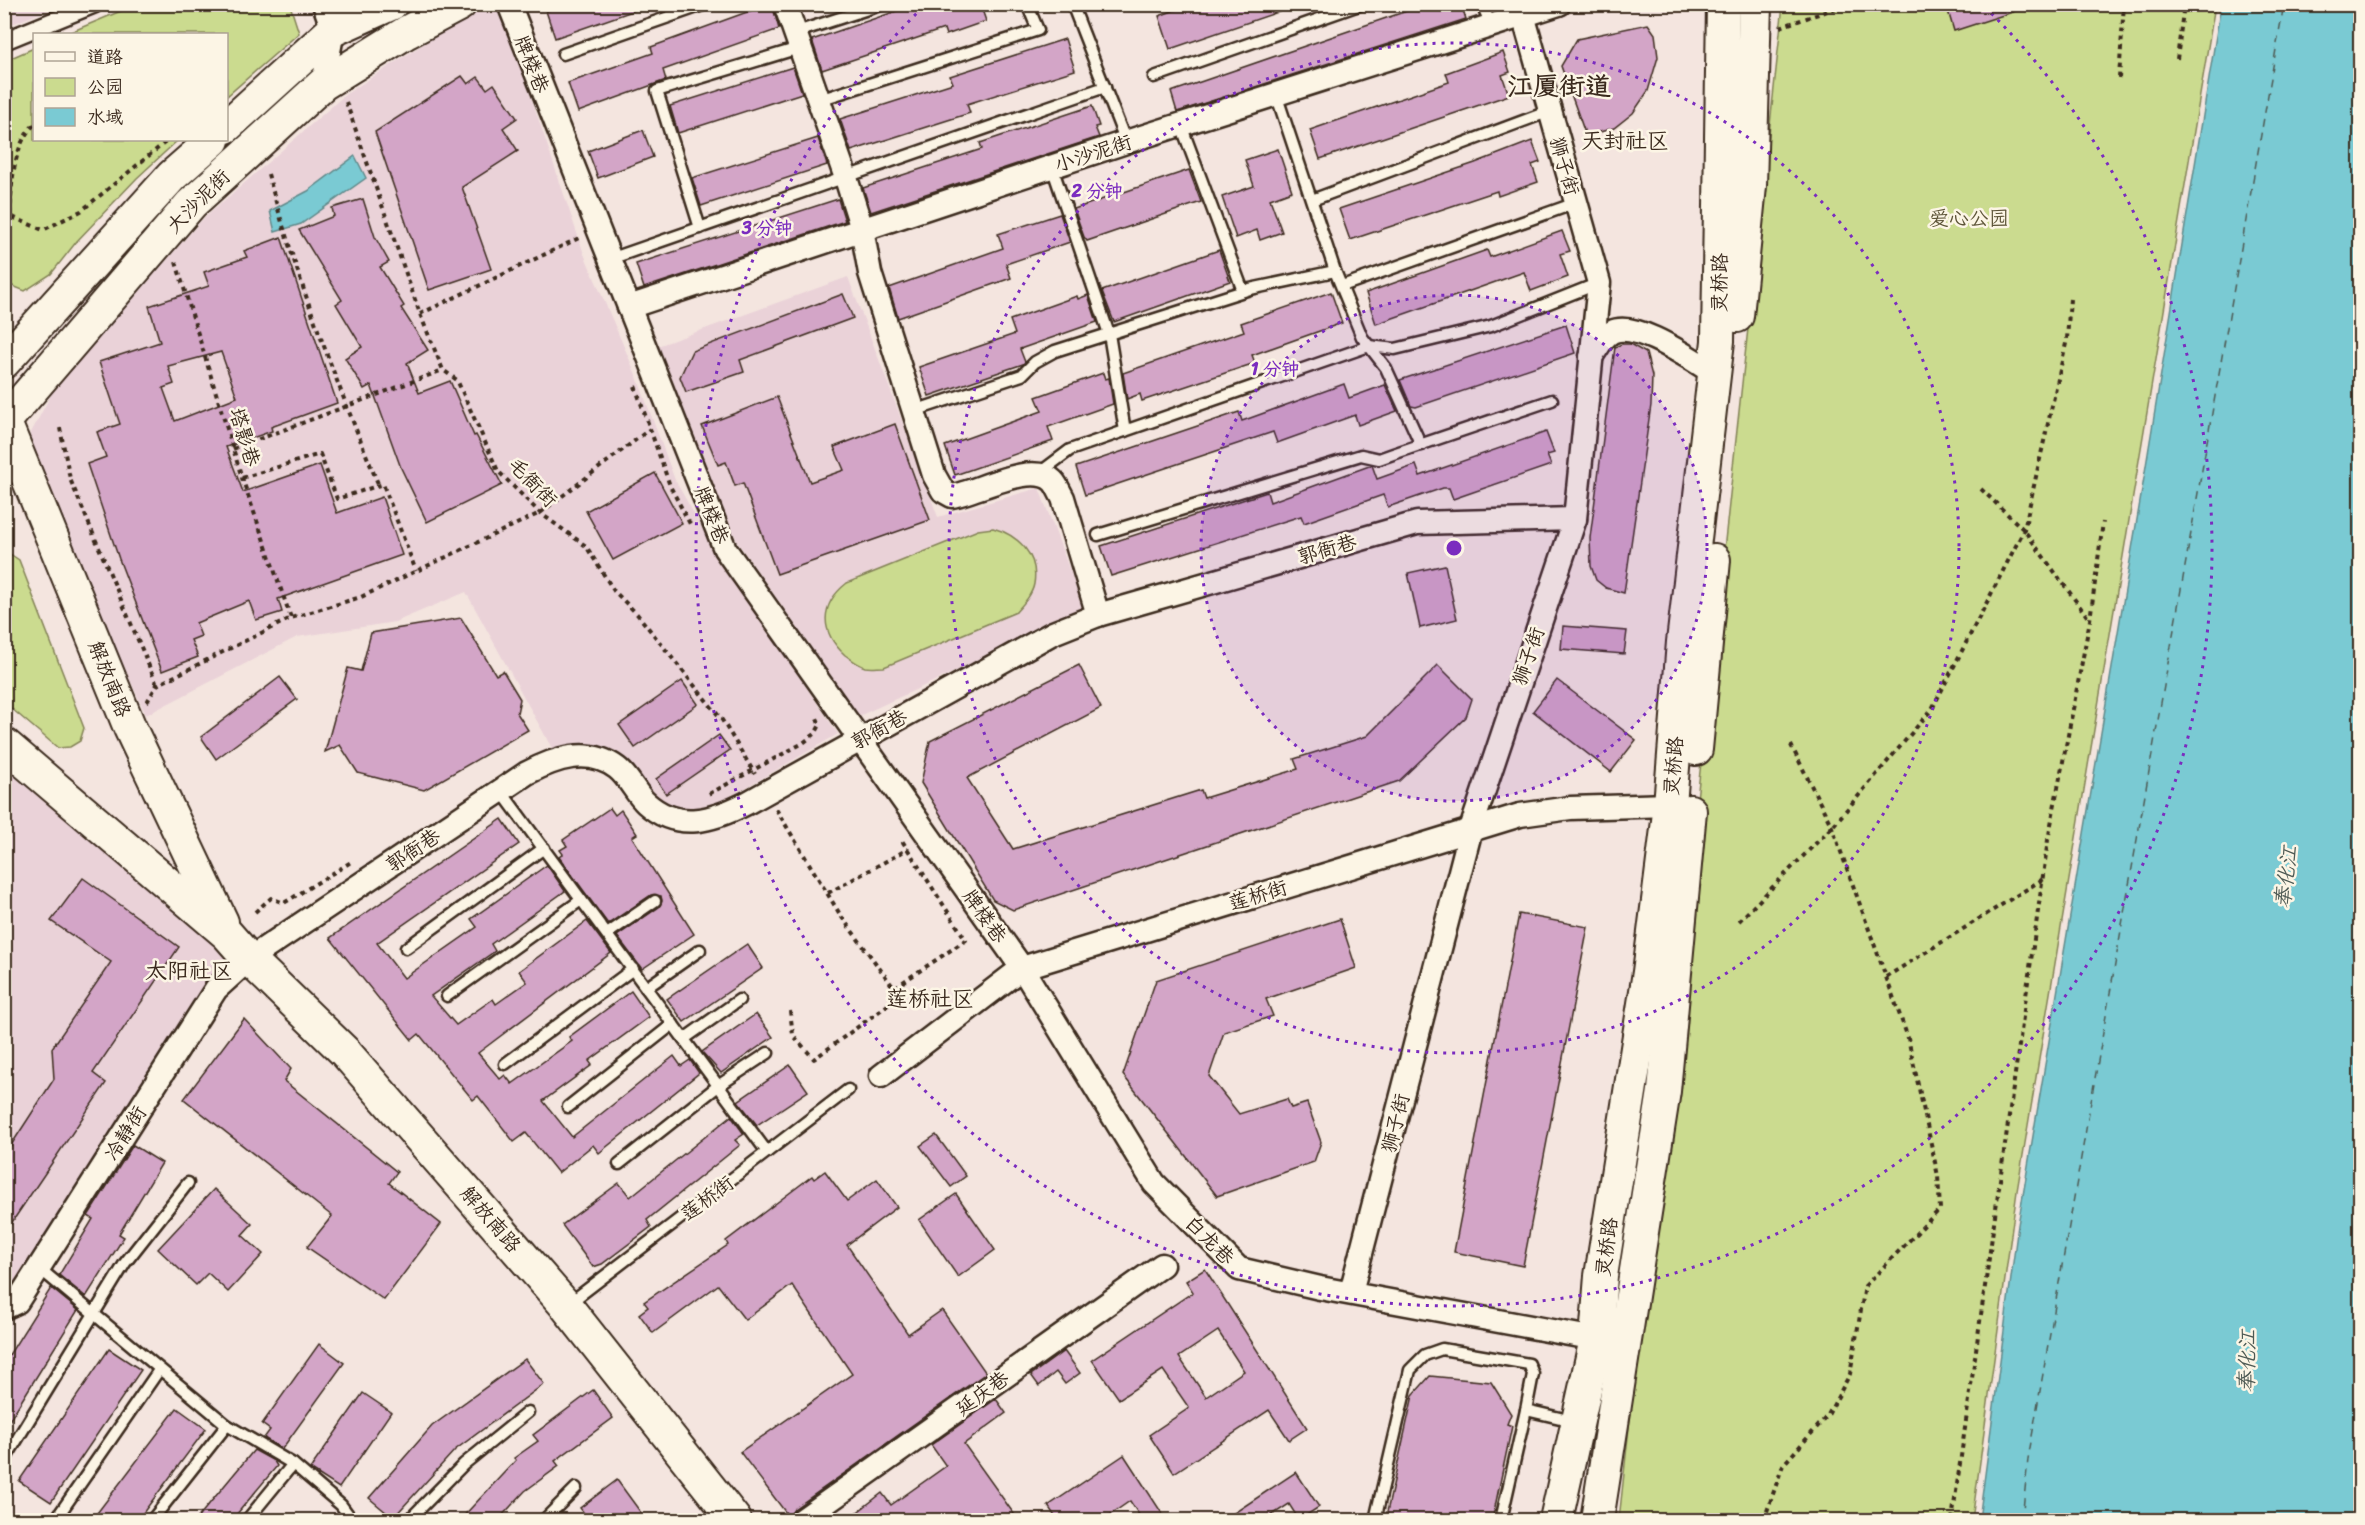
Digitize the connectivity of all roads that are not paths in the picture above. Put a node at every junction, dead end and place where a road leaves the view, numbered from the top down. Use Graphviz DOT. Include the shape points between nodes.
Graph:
graph roads {
  1 [pos="95,4"];
  2 [pos="391,4"];
  3 [pos="460,4"];
  4 [pos="509,4"];
  5 [pos="706,4"];
  6 [pos="785,4"];
  7 [pos="883,4"];
  8 [pos="1027,4"];
  9 [pos="1072,4"];
  10 [pos="1362,4"];
  11 [pos="1559,4"];
  12 [pos="1723,4"];
  13 [pos="1486,15"];
  14 [pos="1523,15"];
  15 [pos="329,17"];
  16 [pos="1754,19"];
  17 [pos="4,41"];
  18 [pos="797,41"];
  19 [pos="563,54"];
  20 [pos="1154,77"];
  21 [pos="1105,87"];
  22 [pos="335,93"];
  23 [pos="1276,94"];
  24 [pos="819,100"];
  25 [pos="1550,111"];
  26 [pos="228,125"];
  27 [pos="1181,125"];
  28 [pos="212,141"];
  29 [pos="1126,142"];
  30 [pos="1052,167"];
  31 [pos="846,178"];
  32 [pos="1312,200"];
  33 [pos="1576,203"];
  34 [pos="700,228"];
  35 [pos="862,229"];
  36 [pos="610,258"];
  37 [pos="1335,271"];
  38 [pos="1599,283"];
  39 [pos="1342,286"];
  40 [pos="1243,291"];
  41 [pos="629,307"];
  42 [pos="1109,334"];
  43 [pos="1369,346"];
  44 [pos="1591,357"];
  45 [pos="4,362"];
  46 [pos="1714,373"];
  47 [pos="1552,400"];
  48 [pos="914,411"];
  49 [pos="5,421"];
  50 [pos="1125,430"];
  51 [pos="1421,445"];
  52 [pos="1038,474"];
  53 [pos="1575,519"];
  54 [pos="1098,535"];
  55 [pos="1098,615"];
  56 [pos="859,739"];
  57 [pos="4,744"];
  58 [pos="501,791"];
  59 [pos="1670,805"];
  60 [pos="1471,829"];
  61 [pos="544,848"];
  62 [pos="582,900"];
  63 [pos="655,900"];
  64 [pos="228,934"];
  65 [pos="607,934"];
  66 [pos="406,948"];
  67 [pos="700,950"];
  68 [pos="249,959"];
  69 [pos="1022,968"];
  70 [pos="633,969"];
  71 [pos="646,988"];
  72 [pos="447,996"];
  73 [pos="739,1000"];
  74 [pos="673,1024"];
  75 [pos="684,1039"];
  76 [pos="768,1053"];
  77 [pos="505,1064"];
  78 [pos="881,1076"];
  79 [pos="718,1086"];
  80 [pos="848,1090"];
  81 [pos="568,1107"];
  82 [pos="767,1152"];
  83 [pos="620,1164"];
  84 [pos="188,1183"];
  85 [pos="1162,1265"];
  86 [pos="39,1268"];
  87 [pos="1351,1292"];
  88 [pos="566,1306"];
  89 [pos="4,1308"];
  90 [pos="93,1315"];
  91 [pos="1596,1339"];
  92 [pos="159,1370"];
  93 [pos="1526,1410"];
  94 [pos="528,1412"];
  95 [pos="1578,1422"];
  96 [pos="227,1425"];
  97 [pos="4,1461"];
  98 [pos="293,1464"];
  99 [pos="576,1488"];
  100 [pos="58,1516"];
  101 [pos="152,1521"];
  102 [pos="247,1521"];
  103 [pos="352,1521"];
  104 [pos="409,1521"];
  105 [pos="544,1521"];
  106 [pos="735,1521"];
  107 [pos="802,1521"];
  108 [pos="1375,1521"];
  109 [pos="1501,1521"];
  110 [pos="1556,1521"];
  111 [pos="1598,1521"];
  1 -- 17 [label="street"];
  2 -- 15 [label="main road"];
  3 -- 22 [label="main road, 大沙泥街" via="407,32"];
  4 -- 36 [label="street, 牌楼巷"];
  5 -- 19 [label="lane"];
  6 -- 18 [label="street"];
  7 -- 18 [label="lane"];
  8 -- 24 [label="lane" via="1038,30"];
  9 -- 21 [label="lane"];
  10 -- 20 [label="lane"];
  11 -- 14 [label="street, 小沙泥街"];
  12 -- 46 [label="main road, 灵桥路"];
  13 -- 14 [label="street, 小沙泥街"];
  13 -- 23 [label="street, 小沙泥街"];
  14 -- 25 [label="street, 狮子街"];
  15 -- 22 [label="street"];
  15 -- 26 [label="main road"];
  16 -- 111 [label="main road, 灵桥路" via="1750,186 1664,1092"];
  18 -- 24 [label="street"];
  18 -- 34 [label="lane" via="657,91"];
  21 -- 29 [label="lane"];
  21 -- 31 [label="lane"];
  22 -- 49 [label="main road, 大沙泥街" via="191,204"];
  23 -- 27 [label="street, 小沙泥街"];
  23 -- 32 [label="lane"];
  24 -- 31 [label="street"];
  25 -- 32 [label="lane"];
  25 -- 33 [label="street, 狮子街"];
  27 -- 29 [label="street, 小沙泥街"];
  27 -- 40 [label="lane"];
  28 -- 45 [label="main road, 大沙泥街" via="172,176"];
  29 -- 30 [label="street, 小沙泥街"];
  30 -- 35 [label="street, 小沙泥街"];
  30 -- 42 [label="lane"];
  31 -- 34 [label="lane"];
  31 -- 35 [label="street"];
  32 -- 37 [label="lane"];
  33 -- 38 [label="street, 狮子街"];
  33 -- 39 [label="lane"];
  34 -- 36 [label="lane"];
  35 -- 41 [label="street, 小沙泥街"];
  35 -- 48 [label="street" via="870,273"];
  36 -- 41 [label="street, 牌楼巷"];
  37 -- 39 [label="lane"];
  37 -- 40 [label="lane"];
  38 -- 43 [label="lane" via="1491,326 1395,349"];
  38 -- 44 [label="street, 狮子街"];
  39 -- 43 [label="lane"];
  40 -- 42 [label="lane"];
  41 -- 56 [label="street, 牌楼巷" via="726,549"];
  42 -- 48 [label="lane" via="1055,351 1022,375"];
  42 -- 50 [label="lane"];
  43 -- 50 [label="lane"];
  43 -- 51 [label="lane" via="1386,368"];
  44 -- 46 [label="street" via="1613,331 1627,330 1644,334"];
  44 -- 53 [label="street, 狮子街"];
  46 -- 59 [label="main road, 灵桥路" via="1683,642"];
  47 -- 51 [label="lane"];
  48 -- 52 [label="street" via="934,475 943,491 952,496 1012,477"];
  49 -- 64 [label="main road, 解放南路" via="130,728"];
  50 -- 52 [label="lane" via="1070,450"];
  51 -- 54 [label="lane" via="1379,459 1361,455"];
  52 -- 55 [label="street" via="1053,481 1062,498"];
  53 -- 55 [label="street, 郭衙巷" via="1417,523"];
  53 -- 60 [label="street, 狮子街"];
  55 -- 56 [label="street, 郭衙巷" via="1053,633"];
  56 -- 58 [label="street, 郭衙巷" via="721,816 693,822 657,812 617,768 584,755 552,760"];
  56 -- 69 [label="street, 牌楼巷"];
  57 -- 64 [label="main road, 解放南路"];
  58 -- 61 [label="lane"];
  58 -- 68 [label="street, 郭衙巷"];
  59 -- 60 [label="street, 莲桥街" via="1570,808 1520,815"];
  59 -- 91 [label="main road, 灵桥路" via="1649,972 1601,1276"];
  60 -- 69 [label="street, 莲桥街"];
  60 -- 87 [label="street, 狮子街"];
  61 -- 62 [label="lane"];
  61 -- 66 [label="lane"];
  62 -- 65 [label="lane"];
  62 -- 72 [label="lane"];
  63 -- 65 [label="lane"];
  64 -- 68 [label="main road, 解放南路"];
  65 -- 70 [label="lane"];
  67 -- 71 [label="lane"];
  68 -- 86 [label="street, 冷静街" via="216,989"];
  68 -- 88 [label="main road, 解放南路" via="345,1052"];
  69 -- 78 [label="street, 莲桥街"];
  69 -- 87 [label="street, 白龙巷" via="1154,1183 1239,1269"];
  70 -- 71 [label="lane"];
  70 -- 77 [label="lane"];
  71 -- 74 [label="lane"];
  73 -- 75 [label="lane"];
  74 -- 75 [label="lane"];
  74 -- 81 [label="lane"];
  75 -- 79 [label="lane"];
  76 -- 79 [label="lane"];
  79 -- 82 [label="lane"];
  79 -- 83 [label="lane"];
  80 -- 82 [label="lane, 莲桥街"];
  82 -- 88 [label="lane, 莲桥街"];
  84 -- 90 [label="lane" via="125,1263"];
  85 -- 107 [label="street, 延庆巷"];
  86 -- 89 [label="street, 冷静街" via="17,1302"];
  86 -- 90 [label="lane"];
  87 -- 91 [label="street, 白龙巷"];
  88 -- 106 [label="main road, 解放南路"];
  90 -- 92 [label="lane"];
  90 -- 97 [label="lane"];
  91 -- 95 [label="main road, 灵桥路"];
  92 -- 96 [label="lane"];
  92 -- 100 [label="lane"];
  93 -- 95 [label="lane"];
  93 -- 108 [label="lane" via="1533,1374 1529,1364 1442,1349 1425,1355 1410,1370"];
  93 -- 109 [label="lane"];
  94 -- 104 [label="lane" via="464,1464"];
  95 -- 110 [label="main road, 灵桥路"];
  96 -- 98 [label="lane"];
  96 -- 101 [label="lane"];
  98 -- 102 [label="lane"];
  98 -- 103 [label="lane" via="341,1505"];
  99 -- 105 [label="lane"];
}
